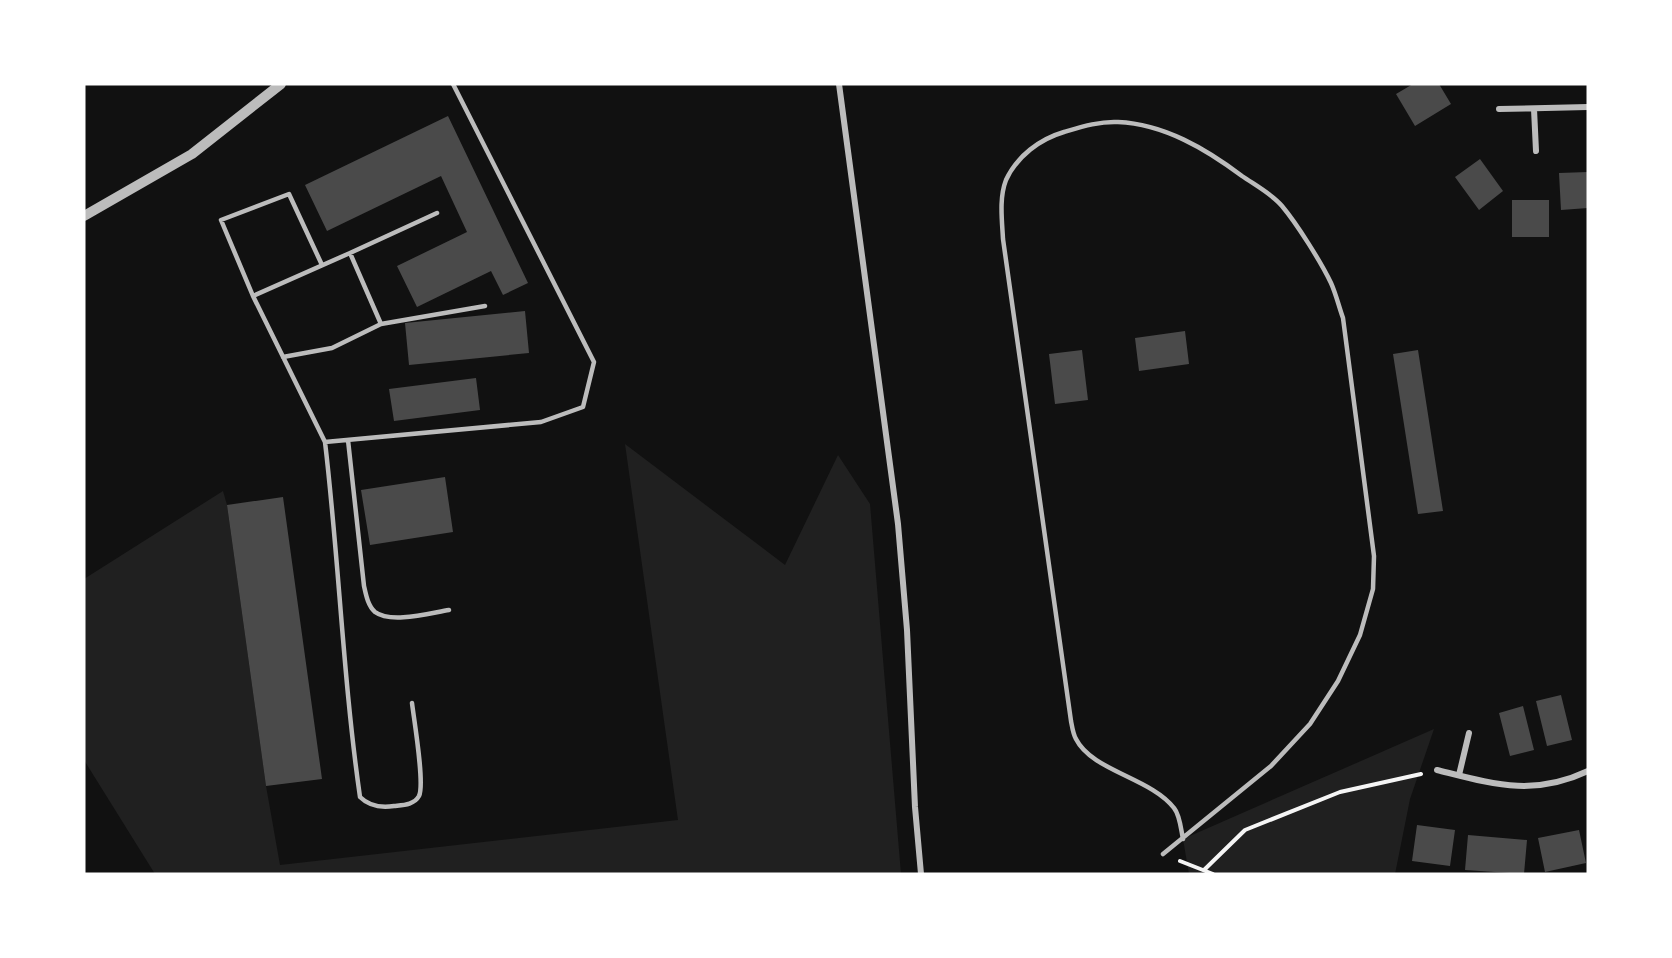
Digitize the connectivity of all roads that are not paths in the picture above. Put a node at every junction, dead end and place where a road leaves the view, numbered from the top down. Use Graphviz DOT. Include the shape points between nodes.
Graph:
graph roads {
  1 [pos="281,84"];
  2 [pos="453,84"];
  3 [pos="839,84"];
  4 [pos="1588,107"];
  5 [pos="1499,109"];
  6 [pos="1534,109"];
  7 [pos="1536,151"];
  8 [pos="437,213"];
  9 [pos="84,216"];
  10 [pos="350,253"];
  11 [pos="322,266"];
  12 [pos="253,296"];
  13 [pos="485,306"];
  14 [pos="381,324"];
  15 [pos="283,357"];
  16 [pos="348,440"];
  17 [pos="325,442"];
  18 [pos="449,610"];
  19 [pos="412,703"];
  20 [pos="1469,733"];
  21 [pos="1437,770"];
  22 [pos="1588,771"];
  23 [pos="1459,776"];
  24 [pos="1183,839"];
  25 [pos="1163,854"];
  26 [pos="921,874"];
  1 -- 9 [label="street" via="192,154"];
  2 -- 16 [label="lane" via="594,362 583,407 541,422"];
  3 -- 26 [label="street" via="898,524"];
  4 -- 6 [label="street"];
  5 -- 6 [label="street"];
  6 -- 7 [label="street"];
  8 -- 10 [label="lane"];
  10 -- 11 [label="lane"];
  10 -- 14 [label="lane"];
  11 -- 12 [label="lane"];
  11 -- 12 [label="lane" via="289,194 221,220"];
  12 -- 15 [label="lane"];
  13 -- 14 [label="lane"];
  14 -- 15 [label="lane" via="332,348"];
  15 -- 17 [label="lane"];
  16 -- 17 [label="lane"];
  16 -- 18 [label="lane" via="369,604 387,617"];
  17 -- 19 [label="lane" via="358,788 360,797 376,806 412,803 420,795"];
  20 -- 23 [label="street"];
  21 -- 23 [label="street"];
  22 -- 23 [label="street" via="1563,782 1539,785 1499,786"];
  24 -- 24 [label="lane" via="1271,766 1310,724 1338,681 1360,635 1373,589 1374,556 1343,318 1331,284 1281,205 1248,180 1184,139 1148,126 1116,122 1085,125 1053,135 1015,164 1001,203 1003,239 1075,738 1085,752 1152,789 1176,809"];
  24 -- 25 [label="lane"];
}
